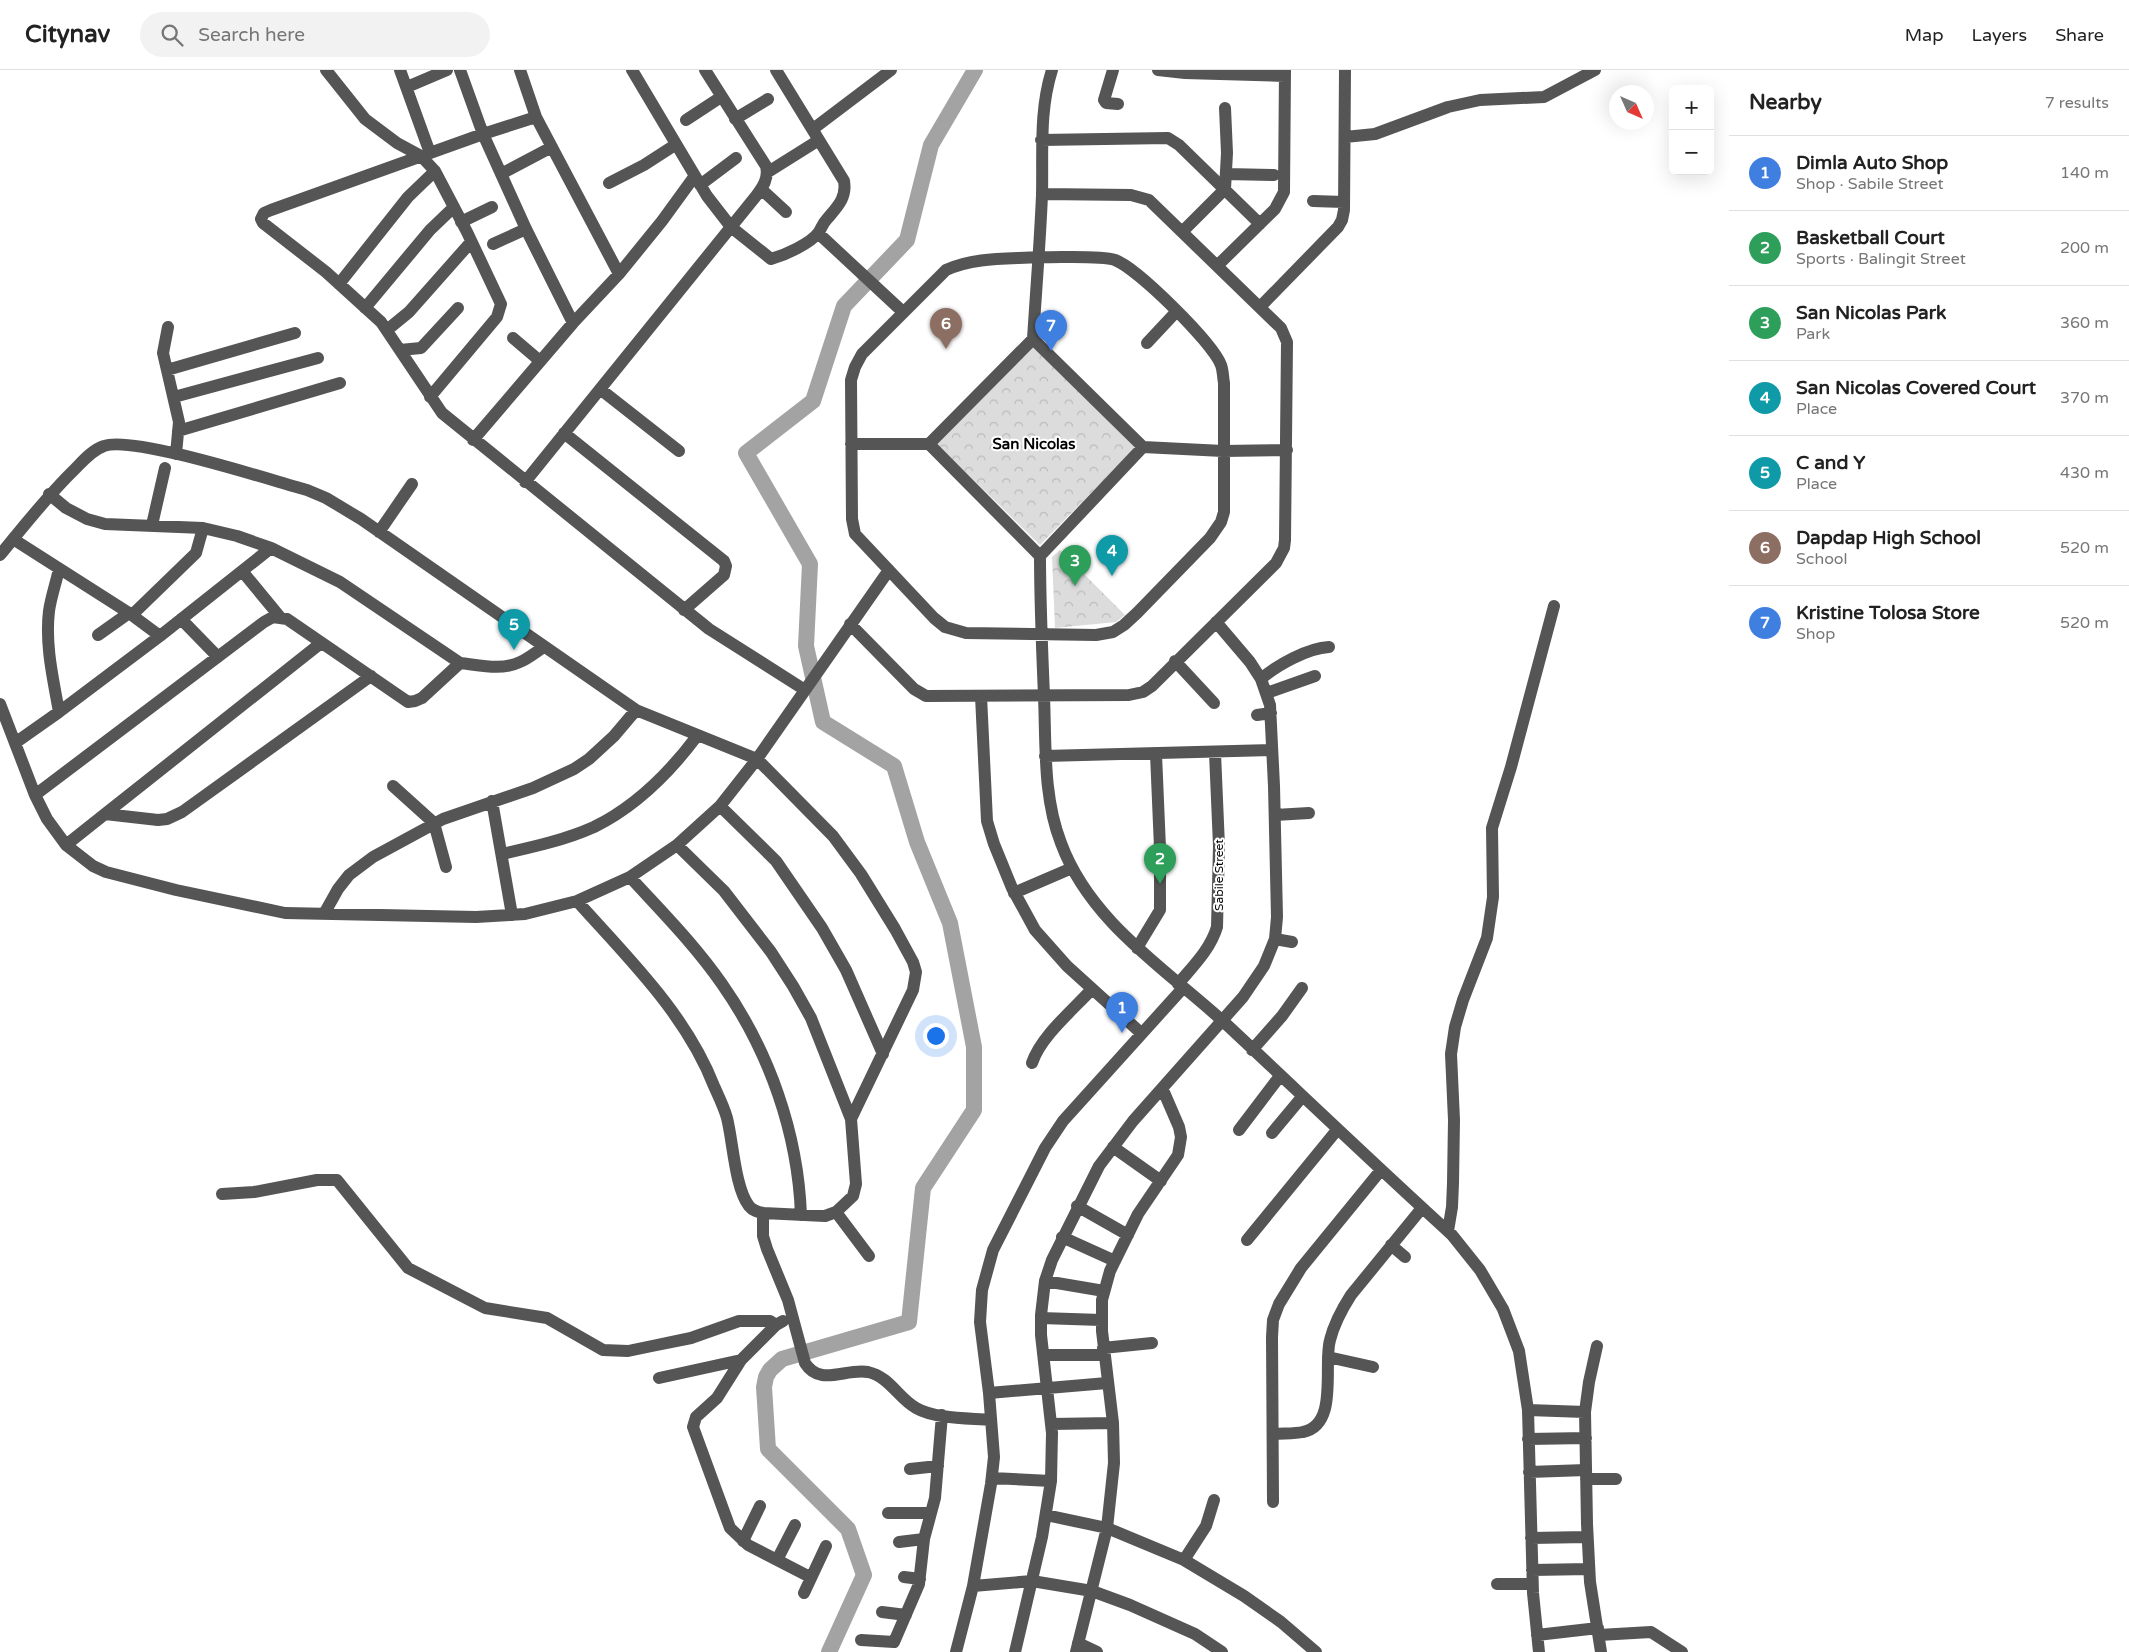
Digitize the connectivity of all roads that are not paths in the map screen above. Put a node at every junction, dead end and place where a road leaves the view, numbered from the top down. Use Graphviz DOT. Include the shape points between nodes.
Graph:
graph roads {
  1 [pos="326,70"];
  2 [pos="400,70"];
  3 [pos="447,70"];
  4 [pos="460,70"];
  5 [pos="520,70"];
  6 [pos="632,70"];
  7 [pos="705,70"];
  8 [pos="891,70"];
  9 [pos="1052,70"];
  10 [pos="1113,70"];
  11 [pos="1158,70"];
  12 [pos="1345,70"];
  13 [pos="1595,70"];
  14 [pos="782,72"];
  15 [pos="1236,72"];
  16 [pos="1285,73"];
  17 [pos="407,87"];
  18 [pos="721,97"];
  19 [pos="768,98"];
  20 [pos="1118,104"];
  21 [pos="1225,108"];
  22 [pos="536,117"];
  23 [pos="735,119"];
  24 [pos="686,120"];
  25 [pos="482,134"];
  26 [pos="816,135"];
  27 [pos="1345,137"];
  28 [pos="1041,140"];
  29 [pos="675,145"];
  30 [pos="552,147"];
  31 [pos="425,155"];
  32 [pos="736,158"];
  33 [pos="435,171"];
  34 [pos="768,172"];
  35 [pos="501,174"];
  36 [pos="1226,174"];
  37 [pos="1274,175"];
  38 [pos="697,181"];
  39 [pos="609,183"];
  40 [pos="761,189"];
  41 [pos="1225,189"];
  42 [pos="1042,194"];
  43 [pos="1313,201"];
  44 [pos="1344,202"];
  45 [pos="454,207"];
  46 [pos="492,207"];
  47 [pos="786,212"];
  48 [pos="462,222"];
  49 [pos="1260,224"];
  50 [pos="731,226"];
  51 [pos="526,229"];
  52 [pos="1183,231"];
  53 [pos="818,233"];
  54 [pos="471,242"];
  55 [pos="493,244"];
  56 [pos="1038,258"];
  57 [pos="1218,266"];
  58 [pos="618,274"];
  59 [pos="339,284"];
  60 [pos="1260,307"];
  61 [pos="365,308"];
  62 [pos="458,308"];
  63 [pos="903,312"];
  64 [pos="1176,312"];
  65 [pos="573,323"];
  66 [pos="168,327"];
  67 [pos="387,330"];
  68 [pos="295,333"];
  69 [pos="513,338"];
  70 [pos="1033,339"];
  71 [pos="1147,343"];
  72 [pos="400,350"];
  73 [pos="318,358"];
  74 [pos="540,361"];
  75 [pos="167,370"];
  76 [pos="340,384"];
  77 [pos="600,389"];
  78 [pos="174,397"];
  79 [pos="430,397"];
  80 [pos="178,431"];
  81 [pos="564,433"];
  82 [pos="473,440"];
  83 [pos="851,444"];
  84 [pos="929,444"];
  85 [pos="1143,447"];
  86 [pos="1287,450"];
  87 [pos="679,451"];
  88 [pos="1223,451"];
  89 [pos="176,454"];
  90 [pos="165,468"];
  91 [pos="525,482"];
  92 [pos="412,484"];
  93 [pos="49,494"];
  94 [pos="152,525"];
  95 [pos="203,528"];
  96 [pos="379,532"];
  97 [pos="14,539"];
  98 [pos="271,548"];
  99 [pos="0,555"];
  100 [pos="1040,556"];
  101 [pos="60,569"];
  102 [pos="889,570"];
  103 [pos="242,571"];
  104 [pos="1554,606"];
  105 [pos="684,610"];
  106 [pos="130,614"];
  107 [pos="280,617"];
  108 [pos="181,619"];
  109 [pos="1216,622"];
  110 [pos="850,624"];
  111 [pos="1041,634"];
  112 [pos="98,635"];
  113 [pos="160,636"];
  114 [pos="321,643"];
  115 [pos="1329,646"];
  116 [pos="544,647"];
  117 [pos="218,656"];
  118 [pos="1175,661"];
  119 [pos="460,663"];
  120 [pos="370,676"];
  121 [pos="1315,676"];
  122 [pos="1261,679"];
  123 [pos="807,687"];
  124 [pos="1267,693"];
  125 [pos="981,696"];
  126 [pos="1044,696"];
  127 [pos="1214,703"];
  128 [pos="0,704"];
  129 [pos="636,710"];
  130 [pos="59,712"];
  131 [pos="1271,713"];
  132 [pos="1257,715"];
  133 [pos="697,736"];
  134 [pos="15,743"];
  135 [pos="1272,750"];
  136 [pos="1215,752"];
  137 [pos="1156,754"];
  138 [pos="1045,756"];
  139 [pos="757,759"];
  140 [pos="393,786"];
  141 [pos="35,795"];
  142 [pos="492,801"];
  143 [pos="720,806"];
  144 [pos="1309,813"];
  145 [pos="105,814"];
  146 [pos="1275,815"];
  147 [pos="434,823"];
  148 [pos="66,845"];
  149 [pos="678,845"];
  150 [pos="502,854"];
  151 [pos="446,867"];
  152 [pos="1072,868"];
  153 [pos="630,877"];
  154 [pos="1014,893"];
  155 [pos="577,901"];
  156 [pos="324,914"];
  157 [pos="512,915"];
  158 [pos="1276,939"];
  159 [pos="1292,942"];
  160 [pos="1137,948"];
  161 [pos="1181,986"];
  162 [pos="1302,988"];
  163 [pos="1092,989"];
  164 [pos="1223,1022"];
  165 [pos="1141,1033"];
  166 [pos="1252,1050"];
  167 [pos="883,1054"];
  168 [pos="1032,1063"];
  169 [pos="1280,1076"];
  170 [pos="1163,1090"];
  171 [pos="1302,1097"];
  172 [pos="851,1119"];
  173 [pos="1239,1130"];
  174 [pos="1337,1130"];
  175 [pos="1272,1133"];
  176 [pos="1113,1147"];
  177 [pos="1381,1170"];
  178 [pos="1160,1181"];
  179 [pos="222,1194"];
  180 [pos="1077,1206"];
  181 [pos="1422,1208"];
  182 [pos="836,1212"];
  183 [pos="763,1213"];
  184 [pos="801,1215"];
  185 [pos="1448,1231"];
  186 [pos="1128,1235"];
  187 [pos="1062,1237"];
  188 [pos="1247,1240"];
  189 [pos="1391,1246"];
  190 [pos="869,1256"];
  191 [pos="1405,1257"];
  192 [pos="1115,1261"];
  193 [pos="1045,1281"];
  194 [pos="1104,1291"];
  195 [pos="792,1317"];
  196 [pos="1041,1318"];
  197 [pos="1101,1320"];
  198 [pos="776,1325"];
  199 [pos="1152,1343"];
  200 [pos="1597,1346"];
  201 [pos="1104,1352"];
  202 [pos="1044,1355"];
  203 [pos="1328,1357"];
  204 [pos="741,1360"];
  205 [pos="1373,1367"];
  206 [pos="659,1378"];
  207 [pos="1107,1383"];
  208 [pos="1048,1389"];
  209 [pos="989,1393"];
  210 [pos="1528,1410"];
  211 [pos="1585,1412"];
  212 [pos="942,1415"];
  213 [pos="991,1420"];
  214 [pos="1114,1423"];
  215 [pos="1051,1424"];
  216 [pos="1273,1434"];
  217 [pos="1586,1438"];
  218 [pos="1528,1439"];
  219 [pos="938,1466"];
  220 [pos="910,1469"];
  221 [pos="1529,1472"];
  222 [pos="1586,1474"];
  223 [pos="992,1478"];
  224 [pos="1616,1479"];
  225 [pos="1051,1480"];
  226 [pos="1214,1500"];
  227 [pos="1273,1502"];
  228 [pos="760,1506"];
  229 [pos="930,1512"];
  230 [pos="888,1513"];
  231 [pos="1046,1515"];
  232 [pos="795,1525"];
  233 [pos="1107,1528"];
  234 [pos="1587,1536"];
  235 [pos="1531,1538"];
  236 [pos="924,1539"];
  237 [pos="743,1541"];
  238 [pos="899,1542"];
  239 [pos="826,1546"];
  240 [pos="777,1560"];
  241 [pos="1184,1560"];
  242 [pos="1589,1569"];
  243 [pos="1532,1570"];
  244 [pos="810,1577"];
  245 [pos="904,1577"];
  246 [pos="920,1579"];
  247 [pos="1032,1581"];
  248 [pos="1497,1584"];
  249 [pos="1532,1584"];
  250 [pos="973,1586"];
  251 [pos="1092,1591"];
  252 [pos="804,1593"];
  253 [pos="882,1612"];
  254 [pos="906,1615"];
  255 [pos="1599,1631"];
  256 [pos="1537,1635"];
  257 [pos="861,1640"];
  258 [pos="1077,1647"];
  259 [pos="956,1652"];
  260 [pos="1015,1652"];
  261 [pos="1097,1652"];
  262 [pos="1222,1652"];
  263 [pos="1316,1652"];
  264 [pos="1539,1652"];
  265 [pos="1601,1652"];
  266 [pos="1682,1652"];
  1 -- 31 [label="street" via="365,119 397,143"];
  2 -- 17 [label="street"];
  3 -- 17 [label="street"];
  4 -- 25 [label="street"];
  5 -- 22 [label="street"];
  6 -- 29 [label="street"];
  7 -- 18 [label="street"];
  8 -- 26 [label="street"];
  9 -- 28 [label="street" via="1044,101"];
  10 -- 20 [label="street" via="1104,100"];
  11 -- 15 [label="street"];
  12 -- 27 [label="street"];
  13 -- 27 [label="street" via="1544,97 1480,100 1448,107 1375,134"];
  14 -- 26 [label="street"];
  15 -- 16 [label="street"];
  16 -- 49 [label="street" via="1284,192 1275,209"];
  17 -- 31 [label="street"];
  18 -- 23 [label="street"];
  18 -- 24 [label="street"];
  19 -- 23 [label="street"];
  21 -- 36 [label="street"];
  22 -- 25 [label="street"];
  22 -- 30 [label="street"];
  23 -- 34 [label="street"];
  25 -- 31 [label="street"];
  25 -- 35 [label="street"];
  26 -- 34 [label="street"];
  26 -- 53 [label="street" via="844,181 846,190"];
  27 -- 44 [label="street"];
  28 -- 41 [label="street" via="1168,138"];
  28 -- 42 [label="street"];
  29 -- 38 [label="street"];
  29 -- 39 [label="street"];
  30 -- 35 [label="street"];
  30 -- 58 [label="street"];
  31 -- 33 [label="street"];
  31 -- 59 [label="street" via="261,216 263,223"];
  32 -- 38 [label="street"];
  33 -- 45 [label="street"];
  33 -- 59 [label="street" via="408,197"];
  34 -- 40 [label="street"];
  35 -- 51 [label="street"];
  36 -- 37 [label="street"];
  36 -- 41 [label="street"];
  38 -- 50 [label="street"];
  38 -- 58 [label="street"];
  40 -- 47 [label="street"];
  40 -- 50 [label="street"];
  41 -- 49 [label="street"];
  41 -- 52 [label="street"];
  42 -- 52 [label="street" via="1141,196 1156,205"];
  42 -- 56 [label="street"];
  43 -- 44 [label="street"];
  44 -- 60 [label="street" via="1338,227"];
  45 -- 48 [label="street"];
  45 -- 61 [label="street" via="430,230"];
  46 -- 48 [label="street"];
  48 -- 54 [label="street"];
  49 -- 57 [label="street"];
  50 -- 53 [label="street" via="771,259 790,252"];
  50 -- 77 [label="street"];
  51 -- 55 [label="street"];
  51 -- 65 [label="street"];
  52 -- 57 [label="street"];
  53 -- 63 [label="street"];
  54 -- 67 [label="street" via="415,306"];
  54 -- 79 [label="street" via="501,304 497,317"];
  56 -- 63 [label="street" via="959,264 946,270"];
  56 -- 64 [label="street" via="1115,261 1141,278"];
  56 -- 70 [label="street"];
  57 -- 60 [label="street"];
  58 -- 65 [label="street"];
  59 -- 61 [label="street"];
  60 -- 86 [label="street" via="1280,328 1287,342"];
  61 -- 67 [label="street"];
  62 -- 72 [label="street" via="421,348"];
  63 -- 83 [label="street" via="862,354 855,367 851,380"];
  64 -- 71 [label="street"];
  64 -- 88 [label="street" via="1212,349 1222,366"];
  65 -- 74 [label="street"];
  66 -- 75 [label="street" via="163,353"];
  67 -- 72 [label="street"];
  68 -- 75 [label="street"];
  69 -- 74 [label="street"];
  70 -- 84 [label="street"];
  70 -- 85 [label="street"];
  72 -- 79 [label="street"];
  73 -- 78 [label="street"];
  74 -- 82 [label="street"];
  75 -- 78 [label="street"];
  76 -- 80 [label="street"];
  77 -- 81 [label="street"];
  77 -- 87 [label="street"];
  78 -- 80 [label="street"];
  79 -- 82 [label="street" via="442,413"];
  80 -- 89 [label="street"];
  81 -- 91 [label="street"];
  81 -- 105 [label="street" via="724,562 724,574"];
  82 -- 91 [label="street"];
  83 -- 84 [label="street"];
  83 -- 102 [label="street" via="852,526 860,542"];
  84 -- 100 [label="street"];
  85 -- 88 [label="street"];
  85 -- 100 [label="street"];
  86 -- 88 [label="street"];
  86 -- 109 [label="street" via="1284,548 1276,563"];
  88 -- 111 [label="street" via="1224,512 1221,522 1210,538 1137,613 1113,632"];
  89 -- 93 [label="street" via="127,444 103,446 92,452"];
  89 -- 96 [label="street" via="307,490 326,498"];
  90 -- 94 [label="street"];
  91 -- 105 [label="street"];
  92 -- 96 [label="street"];
  93 -- 94 [label="street" via="66,508 95,522"];
  93 -- 97 [label="street"];
  94 -- 95 [label="street"];
  95 -- 98 [label="street"];
  95 -- 106 [label="street" via="196,553"];
  96 -- 116 [label="street"];
  97 -- 99 [label="street"];
  97 -- 101 [label="street"];
  98 -- 103 [label="street"];
  98 -- 119 [label="street" via="340,582"];
  100 -- 111 [label="street"];
  101 -- 106 [label="street"];
  101 -- 130 [label="street" via="49,609 48,631"];
  102 -- 110 [label="street"];
  102 -- 111 [label="street" via="934,618 950,629 966,634"];
  103 -- 107 [label="street"];
  103 -- 108 [label="street"];
  104 -- 185 [label="street" via="1492,828 1493,897 1487,938 1463,1000 1452,1045 1454,1183"];
  105 -- 123 [label="street" via="709,629"];
  106 -- 112 [label="street"];
  106 -- 113 [label="street"];
  107 -- 114 [label="street"];
  107 -- 117 [label="street" via="264,622"];
  108 -- 113 [label="street"];
  108 -- 117 [label="street"];
  109 -- 118 [label="street"];
  109 -- 122 [label="street"];
  110 -- 123 [label="street"];
  110 -- 125 [label="street" via="922,695"];
  111 -- 126 [label="street"];
  113 -- 130 [label="street"];
  114 -- 120 [label="street"];
  114 -- 145 [label="street"];
  115 -- 122 [label="street" via="1282,663"];
  116 -- 119 [label="street" via="519,663 498,667"];
  116 -- 129 [label="street"];
  117 -- 141 [label="street"];
  118 -- 126 [label="street" via="1142,692"];
  118 -- 127 [label="street"];
  119 -- 120 [label="street" via="415,702 403,700"];
  120 -- 145 [label="street" via="182,812 158,820"];
  121 -- 124 [label="street"];
  122 -- 124 [label="street"];
  123 -- 139 [label="street"];
  124 -- 131 [label="street"];
  125 -- 126 [label="street"];
  125 -- 154 [label="street" via="987,821"];
  126 -- 138 [label="street"];
  128 -- 134 [label="street"];
  129 -- 133 [label="street"];
  129 -- 142 [label="street" via="614,736 574,769 533,788"];
  130 -- 134 [label="street"];
  131 -- 132 [label="street"];
  131 -- 135 [label="street"];
  133 -- 139 [label="street"];
  133 -- 150 [label="street" via="654,785 622,810 594,826 554,842"];
  134 -- 141 [label="street"];
  135 -- 136 [label="street"];
  135 -- 146 [label="street"];
  136 -- 137 [label="street"];
  136 -- 161 [label="street, Sabile Street" via="1218,927 1214,939"];
  137 -- 138 [label="street"];
  137 -- 160 [label="street" via="1160,910"];
  138 -- 152 [label="street" via="1052,809 1060,842"];
  139 -- 143 [label="street"];
  139 -- 167 [label="street" via="838,844 861,874 912,962 916,972 913,990"];
  140 -- 147 [label="street"];
  141 -- 148 [label="street"];
  142 -- 147 [label="street"];
  142 -- 150 [label="street"];
  143 -- 149 [label="street"];
  143 -- 167 [label="street" via="776,861 822,928 846,970"];
  144 -- 146 [label="street"];
  145 -- 148 [label="street"];
  146 -- 158 [label="street"];
  147 -- 151 [label="street"];
  147 -- 156 [label="street" via="359,866 338,889"];
  148 -- 156 [label="street" via="106,872 285,913"];
  149 -- 153 [label="street"];
  149 -- 172 [label="street" via="724,891 793,986 814,1026"];
  150 -- 157 [label="street"];
  152 -- 154 [label="street"];
  152 -- 160 [label="street" via="1092,899"];
  153 -- 155 [label="street"];
  153 -- 184 [label="street" via="685,937 722,984 750,1029 790,1131 800,1187"];
  154 -- 163 [label="street" via="1035,930"];
  155 -- 157 [label="street"];
  155 -- 183 [label="street" via="681,1022 708,1069 727,1118 738,1178 748,1205"];
  156 -- 157 [label="street"];
  158 -- 159 [label="street"];
  158 -- 164 [label="street" via="1264,966"];
  160 -- 161 [label="street"];
  161 -- 164 [label="street"];
  161 -- 165 [label="street, Sabile Street"];
  162 -- 166 [label="street"];
  163 -- 165 [label="street"];
  163 -- 168 [label="street" via="1047,1038"];
  164 -- 166 [label="street"];
  164 -- 170 [label="street"];
  165 -- 209 [label="street, Sabile Street" via="1063,1121 1045,1148 993,1250 982,1290 980,1322"];
  166 -- 169 [label="street"];
  167 -- 172 [label="street"];
  169 -- 171 [label="street"];
  169 -- 173 [label="street"];
  170 -- 176 [label="street"];
  170 -- 178 [label="street" via="1181,1137 1178,1155"];
  171 -- 174 [label="street"];
  171 -- 175 [label="street"];
  172 -- 182 [label="street" via="856,1184 853,1196"];
  174 -- 177 [label="street"];
  174 -- 188 [label="street"];
  176 -- 178 [label="street"];
  176 -- 180 [label="street" via="1098,1166"];
  177 -- 181 [label="street"];
  177 -- 216 [label="street" via="1301,1268 1279,1304 1272,1337"];
  178 -- 186 [label="street"];
  179 -- 198 [label="street" via="337,1180 408,1268 485,1308 547,1318 603,1350 644,1348 691,1338 738,1321 770,1321"];
  180 -- 186 [label="street"];
  180 -- 187 [label="street"];
  181 -- 185 [label="street"];
  181 -- 189 [label="street"];
  182 -- 184 [label="street" via="825,1216"];
  182 -- 190 [label="street"];
  183 -- 184 [label="street"];
  183 -- 195 [label="street" via="766,1249"];
  185 -- 210 [label="street" via="1480,1270 1503,1309 1519,1351"];
  186 -- 192 [label="street"];
  187 -- 192 [label="street"];
  187 -- 193 [label="street"];
  189 -- 191 [label="street"];
  189 -- 203 [label="street" via="1343,1309 1329,1341"];
  192 -- 194 [label="street"];
  193 -- 194 [label="street"];
  193 -- 196 [label="street"];
  194 -- 197 [label="street"];
  195 -- 198 [label="street"];
  195 -- 212 [label="street" via="805,1363 813,1372 822,1376 862,1372 876,1375 914,1407"];
  196 -- 197 [label="street"];
  196 -- 202 [label="street"];
  197 -- 201 [label="street"];
  198 -- 204 [label="street"];
  199 -- 201 [label="street"];
  200 -- 211 [label="street"];
  201 -- 202 [label="street"];
  201 -- 207 [label="street"];
  202 -- 208 [label="street"];
  203 -- 205 [label="street"];
  203 -- 216 [label="street" via="1327,1409 1320,1422 1305,1432"];
  204 -- 206 [label="street"];
  204 -- 237 [label="street" via="717,1398 696,1417 694,1427 730,1528"];
  207 -- 208 [label="street"];
  207 -- 214 [label="street"];
  208 -- 209 [label="street"];
  208 -- 215 [label="street"];
  209 -- 213 [label="street, Sabile Street"];
  210 -- 211 [label="street"];
  210 -- 218 [label="street"];
  211 -- 217 [label="street"];
  212 -- 213 [label="street"];
  212 -- 219 [label="street"];
  213 -- 223 [label="street, Sabile Street"];
  214 -- 215 [label="street"];
  214 -- 233 [label="street" via="1114,1463"];
  215 -- 225 [label="street"];
  216 -- 227 [label="street"];
  217 -- 218 [label="street"];
  217 -- 222 [label="street"];
  218 -- 221 [label="street"];
  219 -- 220 [label="street"];
  219 -- 229 [label="street"];
  221 -- 222 [label="street"];
  221 -- 235 [label="street"];
  222 -- 224 [label="street"];
  222 -- 234 [label="street"];
  223 -- 225 [label="street"];
  223 -- 250 [label="street, Sabile Street"];
  225 -- 231 [label="street"];
  226 -- 241 [label="street" via="1206,1526"];
  228 -- 237 [label="street"];
  229 -- 230 [label="street"];
  229 -- 236 [label="street"];
  231 -- 233 [label="street"];
  231 -- 247 [label="street"];
  232 -- 240 [label="street"];
  233 -- 241 [label="street"];
  233 -- 251 [label="street"];
  234 -- 235 [label="street"];
  234 -- 242 [label="street"];
  235 -- 243 [label="street"];
  236 -- 238 [label="street"];
  236 -- 246 [label="street"];
  237 -- 240 [label="street"];
  239 -- 244 [label="street"];
  240 -- 244 [label="street"];
  241 -- 263 [label="street" via="1281,1622"];
  242 -- 243 [label="street"];
  242 -- 255 [label="street"];
  243 -- 249 [label="street"];
  244 -- 252 [label="street"];
  245 -- 246 [label="street"];
  246 -- 254 [label="street"];
  247 -- 250 [label="street"];
  247 -- 251 [label="street"];
  247 -- 260 [label="street"];
  248 -- 249 [label="street"];
  249 -- 256 [label="street"];
  250 -- 259 [label="street, Sabile Street"];
  251 -- 258 [label="street"];
  251 -- 262 [label="street" via="1195,1634"];
  253 -- 254 [label="street"];
  254 -- 257 [label="street" via="894,1642"];
  255 -- 256 [label="street"];
  255 -- 265 [label="street"];
  255 -- 266 [label="street" via="1651,1632"];
  256 -- 264 [label="street"];
  258 -- 261 [label="street"];
}
